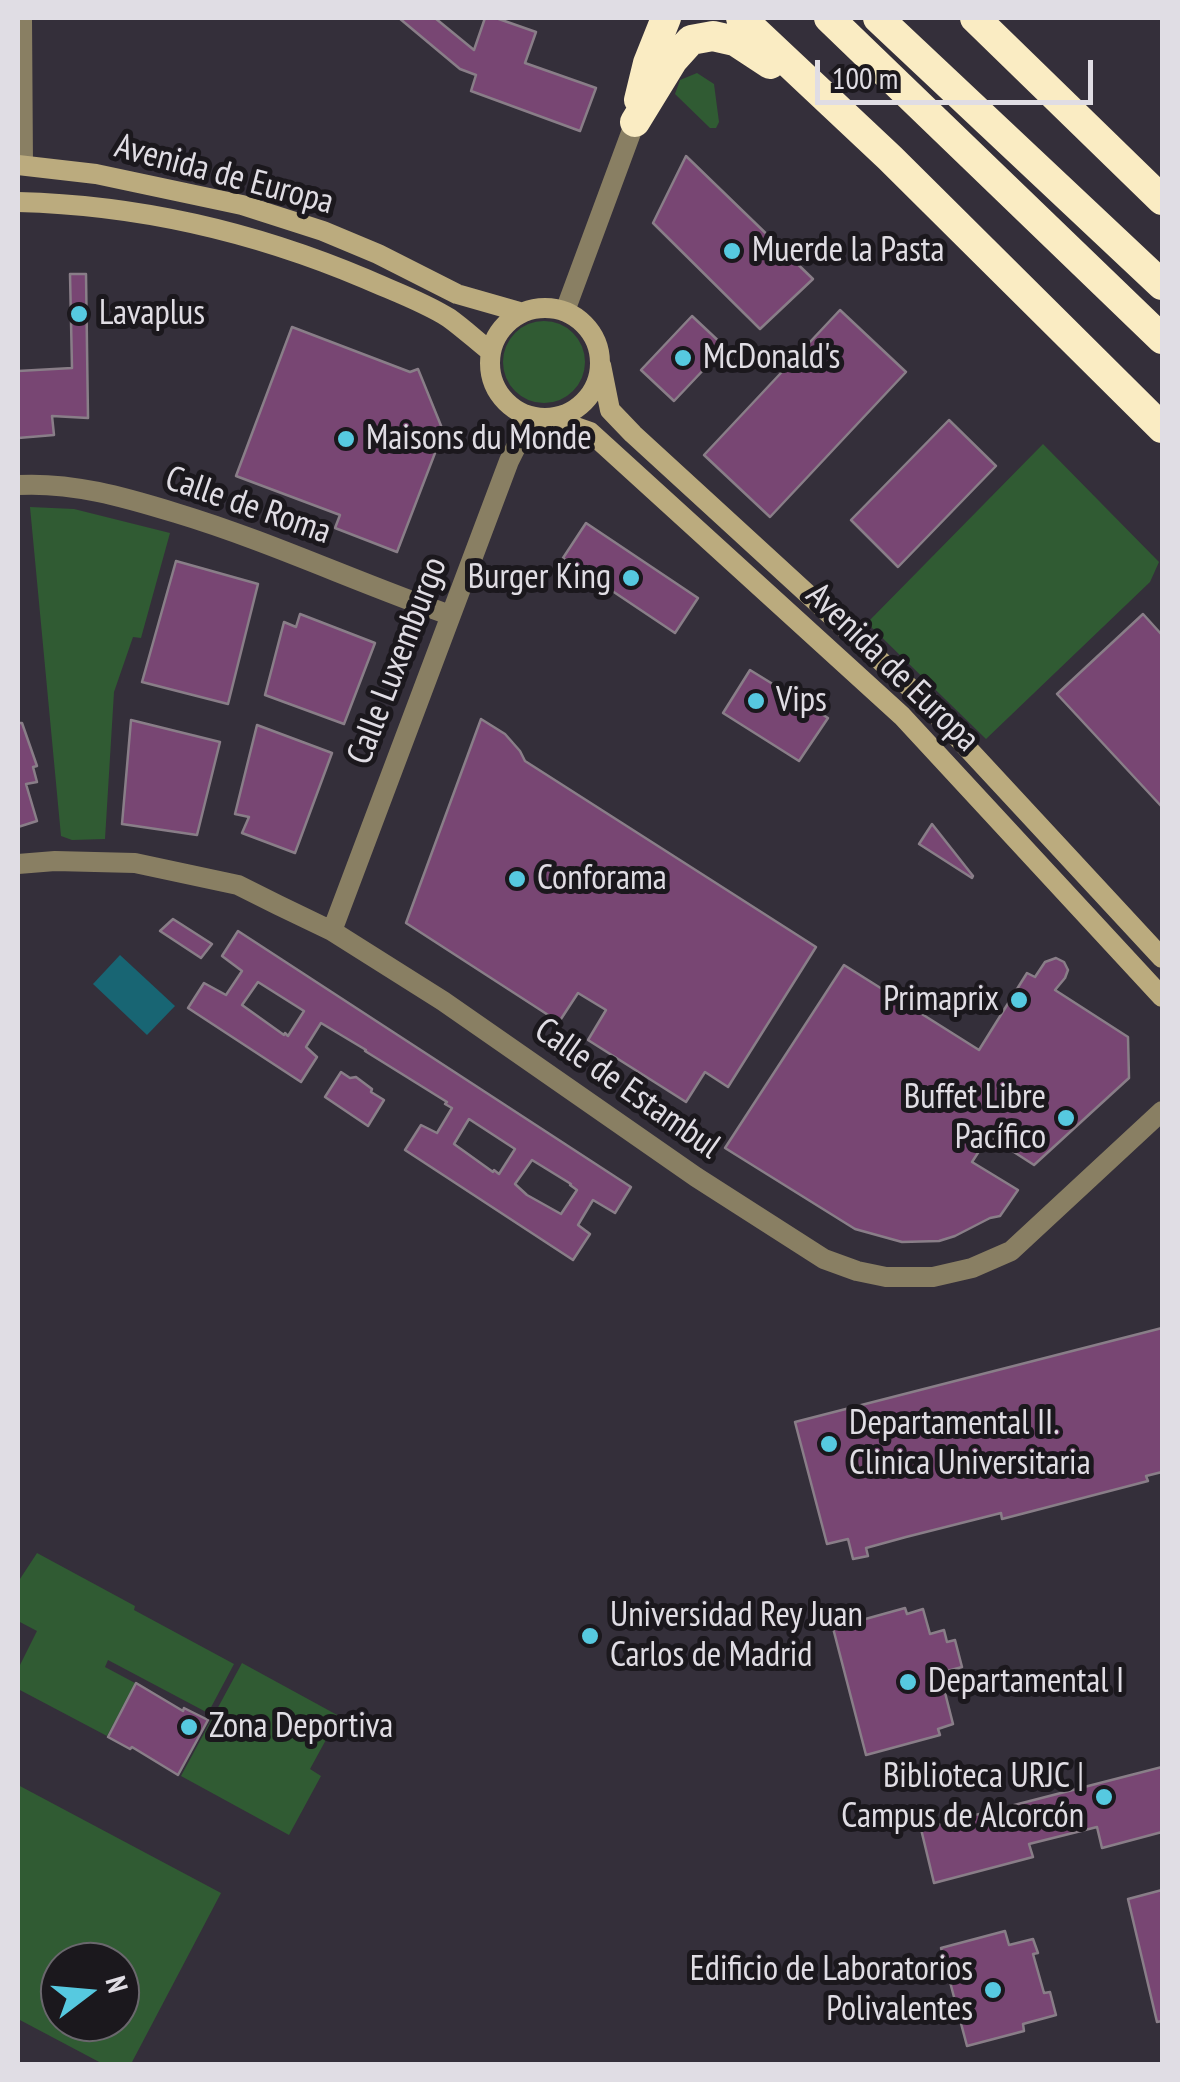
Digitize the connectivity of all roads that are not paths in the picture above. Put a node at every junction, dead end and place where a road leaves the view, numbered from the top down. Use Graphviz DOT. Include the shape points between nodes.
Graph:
graph roads {
  1 [pos="22,18"];
  2 [pos="652,18"];
  3 [pos="666,18"];
  4 [pos="741,18"];
  5 [pos="829,18"];
  6 [pos="878,18"];
  7 [pos="976,18"];
  8 [pos="648,63"];
  9 [pos="836,106"];
  10 [pos="634,122"];
  11 [pos="20,166"];
  12 [pos="1162,200"];
  13 [pos="18,202"];
  14 [pos="1162,284"];
  15 [pos="566,311"];
  16 [pos="520,312"];
  17 [pos="1162,340"];
  18 [pos="491,352"];
  19 [pos="600,365"];
  20 [pos="541,417"];
  21 [pos="1162,428"];
  22 [pos="18,484"];
  23 [pos="450,615"];
  24 [pos="18,864"];
  25 [pos="332,931"];
  26 [pos="1162,958"];
  27 [pos="1162,997"];
  28 [pos="1162,1111"];
  1 -- 11 [label="street"];
  2 -- 8 [label="street"];
  3 -- 8 [label="highway"];
  4 -- 9 [label="highway"];
  5 -- 17 [label="highway"];
  6 -- 14 [label="highway"];
  7 -- 12 [label="highway"];
  8 -- 10 [label="highway"];
  9 -- 10 [label="highway" via="734,41 713,36 691,40"];
  9 -- 21 [label="highway"];
  10 -- 15 [label="street"];
  11 -- 16 [label="street, Avenida de Europa" via="96,174 255,210 360,246 457,294"];
  13 -- 18 [label="street, Avenida de Europa" via="140,212 308,255 448,318"];
  15 -- 16 [label="street"];
  15 -- 19 [label="street" via="592,332"];
  16 -- 18 [label="street" via="500,329"];
  18 -- 20 [label="street" via="494,385 503,399"];
  19 -- 20 [label="street" via="579,406"];
  19 -- 26 [label="street, Avenida de Europa" via="610,410 632,434 920,697"];
  20 -- 23 [label="street, Calle Luxemburgo" via="508,461"];
  20 -- 27 [label="street, Avenida de Europa" via="590,432 902,716"];
  22 -- 23 [label="street, Calle de Roma" via="149,504"];
  23 -- 25 [label="street, Calle Luxemburgo"];
  24 -- 25 [label="street, Calle de Estambul" via="136,862 238,885"];
  25 -- 28 [label="street, Calle de Estambul" via="443,1000 696,1178 824,1259 857,1271 933,1277 1010,1251"];
}
